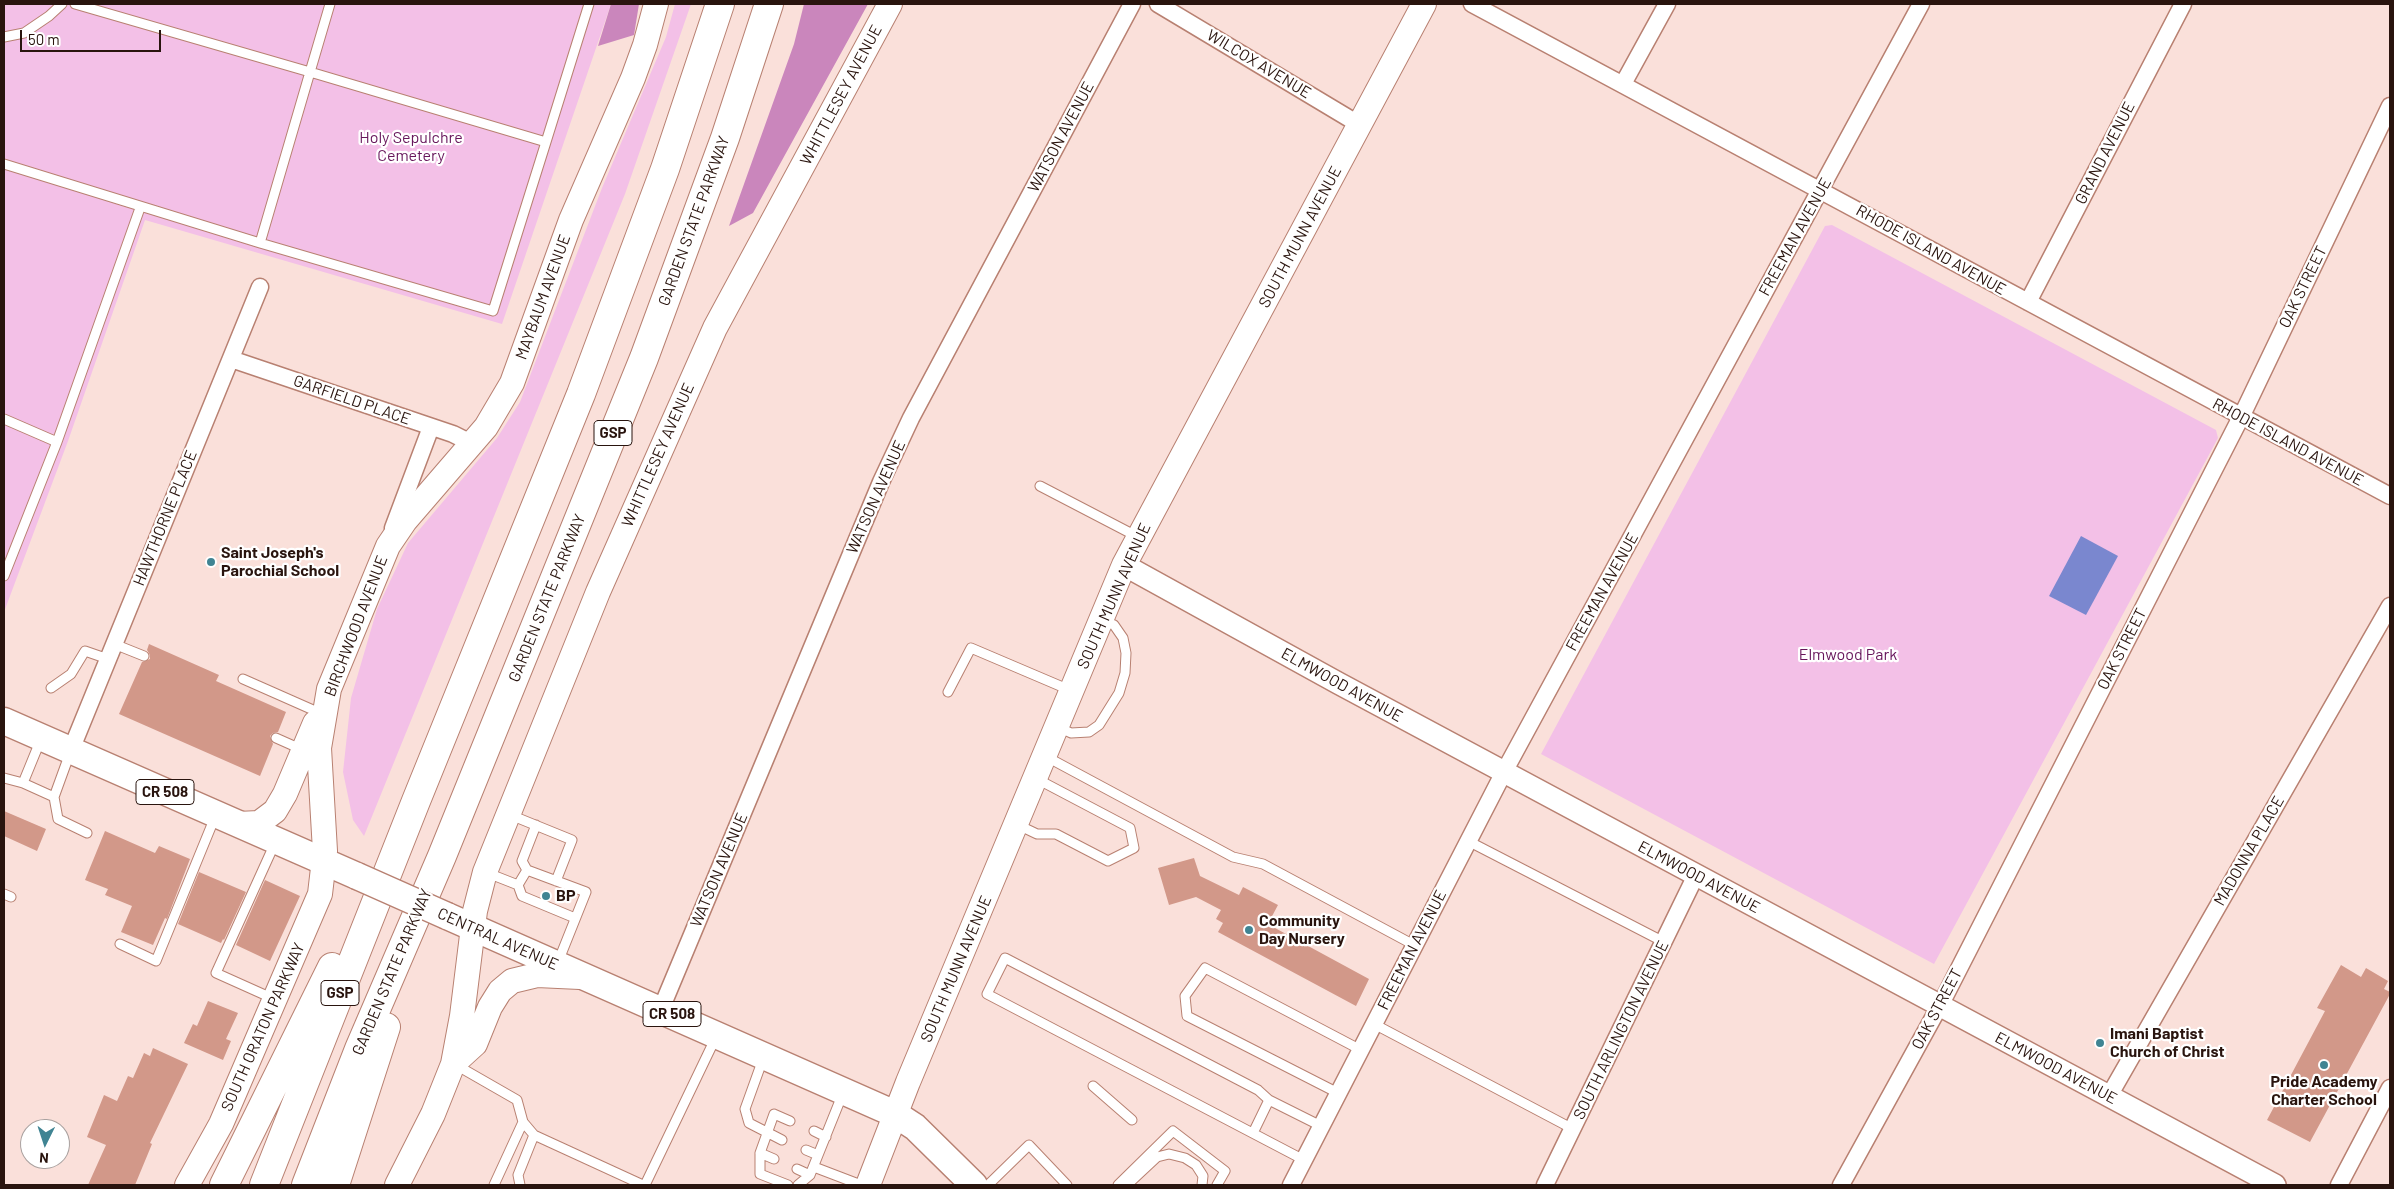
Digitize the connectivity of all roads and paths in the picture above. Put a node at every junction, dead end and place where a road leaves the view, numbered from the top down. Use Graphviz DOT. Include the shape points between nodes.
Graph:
graph roads {
  1 [pos="62,4"];
  2 [pos="75,4"];
  3 [pos="330,4"];
  4 [pos="589,4"];
  5 [pos="656,4"];
  6 [pos="720,4"];
  7 [pos="769,4"];
  8 [pos="890,4"];
  9 [pos="1132,4"];
  10 [pos="1158,4"];
  11 [pos="1424,4"];
  12 [pos="1472,4"];
  13 [pos="1667,4"];
  14 [pos="1921,4"];
  15 [pos="2183,4"];
  16 [pos="4,37"];
  17 [pos="310,72"];
  18 [pos="1623,84"];
  19 [pos="2390,106"];
  20 [pos="1360,125"];
  21 [pos="546,142"];
  22 [pos="4,164"];
  23 [pos="1821,190"];
  24 [pos="140,208"];
  25 [pos="260,243"];
  26 [pos="260,287"];
  27 [pos="2028,302"];
  28 [pos="230,359"];
  29 [pos="2241,417"];
  30 [pos="4,419"];
  31 [pos="431,427"];
  32 [pos="56,442"];
  33 [pos="473,444"];
  34 [pos="1040,486"];
  35 [pos="2390,496"];
  36 [pos="1138,537"];
  37 [pos="380,563"];
  38 [pos="1124,564"];
  39 [pos="4,576"];
  40 [pos="2390,606"];
  41 [pos="1101,620"];
  42 [pos="111,651"];
  43 [pos="144,656"];
  44 [pos="243,679"];
  45 [pos="51,688"];
  46 [pos="329,689"];
  47 [pos="1072,691"];
  48 [pos="948,692"];
  49 [pos="320,712"];
  50 [pos="4,721"];
  51 [pos="1057,727"];
  52 [pos="41,738"];
  53 [pos="276,738"];
  54 [pos="71,750"];
  55 [pos="303,751"];
  56 [pos="1045,755"];
  57 [pos="1504,772"];
  58 [pos="4,778"];
  59 [pos="1036,778"];
  60 [pos="23,783"];
  61 [pos="54,796"];
  62 [pos="416,800"];
  63 [pos="508,814"];
  64 [pos="227,819"];
  65 [pos="1016,824"];
  66 [pos="536,825"];
  67 [pos="87,833"];
  68 [pos="1468,840"];
  69 [pos="276,841"];
  70 [pos="442,856"];
  71 [pos="325,863"];
  72 [pos="527,870"];
  73 [pos="484,872"];
  74 [pos="1696,875"];
  75 [pos="556,881"];
  76 [pos="518,886"];
  77 [pos="575,918"];
  78 [pos="472,927"];
  79 [pos="1664,942"];
  80 [pos="120,944"];
  81 [pos="1414,945"];
  82 [pos="557,964"];
  83 [pos="588,978"];
  84 [pos="274,1000"];
  85 [pos="1940,1006"];
  86 [pos="660,1009"];
  87 [pos="1374,1024"];
  88 [pos="717,1034"];
  89 [pos="1361,1050"];
  90 [pos="764,1055"];
  91 [pos="453,1064"];
  92 [pos="1092,1086"];
  93 [pos="2390,1088"];
  94 [pos="843,1093"];
  95 [pos="1338,1093"];
  96 [pos="2109,1096"];
  97 [pos="1269,1100"];
  98 [pos="895,1114"];
  99 [pos="1132,1120"];
  100 [pos="790,1121"];
  101 [pos="523,1122"];
  102 [pos="1321,1126"];
  103 [pos="1573,1129"];
  104 [pos="814,1131"];
  105 [pos="1253,1133"];
  106 [pos="767,1134"];
  107 [pos="534,1135"];
  108 [pos="826,1137"];
  109 [pos="782,1140"];
  110 [pos="806,1150"];
  111 [pos="760,1153"];
  112 [pos="818,1155"];
  113 [pos="774,1159"];
  114 [pos="1304,1160"];
  115 [pos="797,1169"];
  116 [pos="812,1171"];
  117 [pos="187,1185"];
  118 [pos="224,1185"];
  119 [pos="264,1185"];
  120 [pos="306,1185"];
  121 [pos="335,1185"];
  122 [pos="397,1185"];
  123 [pos="494,1185"];
  124 [pos="520,1185"];
  125 [pos="644,1185"];
  126 [pos="788,1185"];
  127 [pos="798,1185"];
  128 [pos="861,1185"];
  129 [pos="868,1185"];
  130 [pos="974,1185"];
  131 [pos="988,1185"];
  132 [pos="1067,1185"];
  133 [pos="1118,1185"];
  134 [pos="1127,1185"];
  135 [pos="1202,1185"];
  136 [pos="1217,1185"];
  137 [pos="1291,1185"];
  138 [pos="1545,1185"];
  139 [pos="1841,1185"];
  140 [pos="2274,1185"];
  141 [pos="2339,1185"];
  1 -- 16 [label="lane" via="24,33"];
  2 -- 17 [label="lane"];
  3 -- 17 [label="lane"];
  4 -- 21 [label="lane"];
  5 -- 33 [label="main road, MAYBAUM AVENUE" via="633,78 571,220 512,383"];
  6 -- 62 [label="highway, GSP" via="665,169 582,394"];
  7 -- 70 [label="highway, GARDEN STATE PARKWAY / GSP" via="666,299"];
  8 -- 63 [label="main road, WHITTLESEY AVENUE" via="715,328 610,563"];
  9 -- 86 [label="street, WATSON AVENUE" via="911,418 881,482"];
  10 -- 20 [label="street, WILCOX AVENUE"];
  11 -- 20 [label="main road, SOUTH MUNN AVENUE"];
  12 -- 18 [label="street, RHODE ISLAND AVENUE"];
  13 -- 18 [label="street"];
  14 -- 23 [label="street, FREEMAN AVENUE"];
  15 -- 27 [label="street, GRAND AVENUE"];
  17 -- 21 [label="lane"];
  17 -- 25 [label="lane"];
  18 -- 23 [label="street, RHODE ISLAND AVENUE"];
  19 -- 29 [label="street, OAK STREET"];
  20 -- 36 [label="main road, SOUTH MUNN AVENUE"];
  21 -- 25 [label="lane" via="494,310"];
  22 -- 24 [label="lane"];
  23 -- 27 [label="street, RHODE ISLAND AVENUE"];
  23 -- 57 [label="street, FREEMAN AVENUE"];
  24 -- 25 [label="lane"];
  24 -- 32 [label="lane"];
  26 -- 28 [label="street, HAWTHORNE PLACE"];
  27 -- 29 [label="street, RHODE ISLAND AVENUE"];
  28 -- 31 [label="street, GARFIELD PLACE"];
  28 -- 42 [label="street, HAWTHORNE PLACE"];
  29 -- 35 [label="street, RHODE ISLAND AVENUE"];
  29 -- 85 [label="street, OAK STREET"];
  30 -- 32 [label="lane"];
  31 -- 33 [label="street, GARFIELD PLACE"];
  31 -- 37 [label="street, BIRCHWOOD AVENUE"];
  32 -- 39 [label="lane"];
  33 -- 37 [label="main road, MAYBAUM AVENUE" via="405,520"];
  34 -- 36 [label="lane"];
  36 -- 38 [label="main road, SOUTH MUNN AVENUE"];
  37 -- 46 [label="main road, BIRCHWOOD AVENUE"];
  38 -- 41 [label="main road, SOUTH MUNN AVENUE"];
  38 -- 57 [label="street, ELMWOOD AVENUE"];
  40 -- 96 [label="street, MADONNA PLACE"];
  41 -- 47 [label="main road, SOUTH MUNN AVENUE"];
  41 -- 51 [label="lane" via="1114,625 1123,638 1125,672 1119,692 1099,725 1089,732 1071,733"];
  42 -- 43 [label="lane"];
  42 -- 45 [label="lane" via="85,651 71,674"];
  42 -- 54 [label="street, HAWTHORNE PLACE"];
  44 -- 49 [label="lane"];
  46 -- 49 [label="main road"];
  46 -- 71 [label="main road, BIRCHWOOD AVENUE" via="320,748"];
  47 -- 48 [label="lane" via="971,648"];
  47 -- 51 [label="main road, SOUTH MUNN AVENUE"];
  49 -- 55 [label="main road"];
  50 -- 52 [label="main road, CENTRAL AVENUE / CR 508"];
  51 -- 56 [label="main road, SOUTH MUNN AVENUE"];
  52 -- 54 [label="main road, CENTRAL AVENUE / CR 508"];
  52 -- 60 [label="lane"];
  53 -- 55 [label="lane"];
  54 -- 61 [label="lane"];
  54 -- 64 [label="main road, CENTRAL AVENUE / CR 508"];
  55 -- 64 [label="main road" via="275,811 259,823"];
  56 -- 59 [label="main road, SOUTH MUNN AVENUE"];
  56 -- 81 [label="lane" via="1233,857 1263,864"];
  57 -- 68 [label="street, FREEMAN AVENUE"];
  57 -- 74 [label="street, ELMWOOD AVENUE"];
  58 -- 60 [label="lane"];
  59 -- 65 [label="main road, SOUTH MUNN AVENUE"];
  59 -- 65 [label="lane" via="1130,828 1134,848 1108,860 1056,834 1037,834"];
  60 -- 61 [label="lane"];
  61 -- 67 [label="lane" via="58,819"];
  62 -- 118 [label="highway"];
  62 -- 119 [label="highway, GSP"];
  63 -- 66 [label="lane"];
  63 -- 73 [label="main road, WHITTLESEY AVENUE"];
  64 -- 69 [label="main road, CENTRAL AVENUE / CR 508"];
  64 -- 80 [label="lane" via="156,961"];
  65 -- 98 [label="main road, SOUTH MUNN AVENUE"];
  66 -- 72 [label="lane" via="522,861"];
  66 -- 75 [label="lane" via="572,840"];
  68 -- 79 [label="lane"];
  68 -- 81 [label="street, FREEMAN AVENUE"];
  69 -- 71 [label="main road, CENTRAL AVENUE / CR 508"];
  69 -- 84 [label="lane" via="216,973"];
  70 -- 120 [label="highway, GARDEN STATE PARKWAY / GSP" via="359,1049"];
  70 -- 121 [label="highway"];
  71 -- 78 [label="main road, CENTRAL AVENUE / CR 508, bridge"];
  71 -- 84 [label="main road, SOUTH ORATON PARKWAY" via="317,903"];
  72 -- 75 [label="lane"];
  72 -- 76 [label="lane"];
  73 -- 76 [label="lane"];
  73 -- 78 [label="main road, WHITTLESEY AVENUE"];
  74 -- 79 [label="street, SOUTH ARLINGTON AVENUE"];
  74 -- 85 [label="street, ELMWOOD AVENUE"];
  75 -- 77 [label="lane" via="586,892"];
  76 -- 77 [label="lane" via="522,896"];
  77 -- 82 [label="lane"];
  78 -- 82 [label="main road, CENTRAL AVENUE / CR 508"];
  78 -- 91 [label="main road" via="464,1008"];
  79 -- 103 [label="street, SOUTH ARLINGTON AVENUE"];
  81 -- 87 [label="street, FREEMAN AVENUE"];
  82 -- 83 [label="main road, CENTRAL AVENUE / CR 508"];
  83 -- 86 [label="main road, CENTRAL AVENUE / CR 508"];
  83 -- 91 [label="main road" via="537,975 512,981 490,1006 475,1044"];
  84 -- 117 [label="main road, SOUTH ORATON PARKWAY" via="221,1124"];
  85 -- 96 [label="street, ELMWOOD AVENUE"];
  85 -- 139 [label="street, OAK STREET"];
  86 -- 88 [label="main road, CENTRAL AVENUE / CR 508"];
  87 -- 89 [label="street, FREEMAN AVENUE"];
  87 -- 103 [label="lane"];
  88 -- 90 [label="main road, CENTRAL AVENUE / CR 508"];
  88 -- 125 [label="lane"];
  89 -- 95 [label="street, FREEMAN AVENUE"];
  89 -- 95 [label="lane" via="1205,968 1185,996 1187,1016"];
  90 -- 94 [label="main road, CENTRAL AVENUE / CR 508"];
  90 -- 106 [label="lane" via="745,1109 749,1122"];
  91 -- 101 [label="lane" via="516,1100"];
  91 -- 122 [label="main road" via="433,1114"];
  92 -- 99 [label="lane"];
  93 -- 141 [label="street"];
  94 -- 98 [label="main road, CENTRAL AVENUE / CR 508"];
  94 -- 108 [label="lane"];
  95 -- 102 [label="street, FREEMAN AVENUE"];
  96 -- 140 [label="street, ELMWOOD AVENUE"];
  97 -- 102 [label="lane"];
  97 -- 105 [label="lane"];
  97 -- 105 [label="lane" via="1258,1090 1005,958 987,994"];
  98 -- 129 [label="main road, SOUTH MUNN AVENUE"];
  98 -- 130 [label="main road, CENTRAL AVENUE / CR 508" via="914,1127"];
  100 -- 106 [label="lane" via="774,1114"];
  101 -- 107 [label="lane"];
  101 -- 123 [label="lane"];
  102 -- 114 [label="street, FREEMAN AVENUE"];
  103 -- 138 [label="street, SOUTH ARLINGTON AVENUE"];
  104 -- 108 [label="lane"];
  105 -- 114 [label="lane"];
  106 -- 109 [label="lane"];
  106 -- 111 [label="lane"];
  107 -- 124 [label="lane" via="518,1175"];
  107 -- 125 [label="lane"];
  108 -- 112 [label="lane"];
  110 -- 112 [label="lane"];
  111 -- 113 [label="lane"];
  111 -- 126 [label="lane" via="760,1174"];
  112 -- 116 [label="lane"];
  114 -- 137 [label="street, FREEMAN AVENUE"];
  115 -- 116 [label="lane"];
  116 -- 127 [label="lane"];
  116 -- 128 [label="lane"];
  131 -- 132 [label="lane" via="1029,1145"];
  133 -- 136 [label="lane" via="1173,1132 1225,1170"];
  134 -- 135 [label="lane" via="1157,1157 1169,1154 1196,1165 1203,1176"];
}
